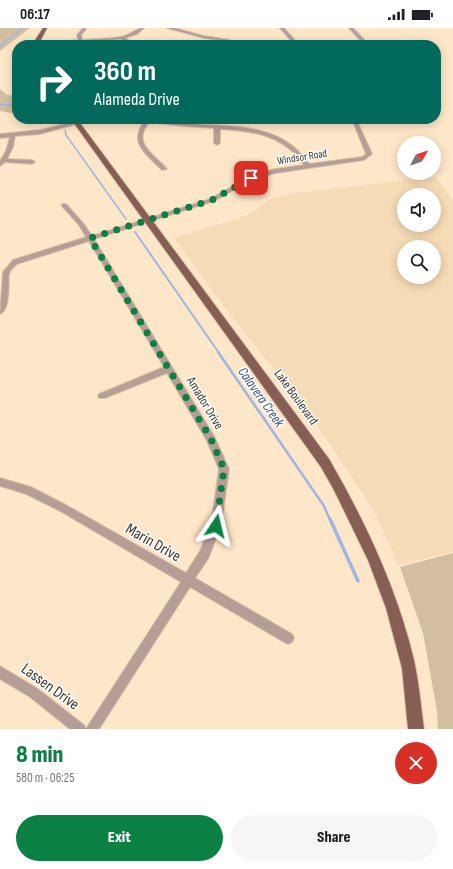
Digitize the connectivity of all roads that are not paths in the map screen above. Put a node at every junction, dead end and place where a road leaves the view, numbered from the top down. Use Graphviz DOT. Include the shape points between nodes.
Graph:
graph roads {
  1 [pos="45,28"];
  2 [pos="142,28"];
  3 [pos="169,28"];
  4 [pos="282,28"];
  5 [pos="351,28"];
  6 [pos="84,29"];
  7 [pos="122,38"];
  8 [pos="39,40"];
  9 [pos="80,40"];
  10 [pos="105,40"];
  11 [pos="125,40"];
  12 [pos="228,40"];
  13 [pos="293,40"];
  14 [pos="362,40"];
  15 [pos="66,124"];
  16 [pos="77,124"];
  17 [pos="143,124"];
  18 [pos="172,124"];
  19 [pos="356,124"];
  20 [pos="217,127"];
  21 [pos="13,135"];
  22 [pos="0,136"];
  23 [pos="217,143"];
  24 [pos="2,162"];
  25 [pos="32,162"];
  26 [pos="307,166"];
  27 [pos="164,169"];
  28 [pos="64,205"];
  29 [pos="148,221"];
  30 [pos="90,238"];
  31 [pos="0,311"];
  32 [pos="168,369"];
  33 [pos="102,396"];
  34 [pos="0,482"];
  35 [pos="187,580"];
  36 [pos="288,638"];
  37 [pos="0,672"];
  38 [pos="80,729"];
  39 [pos="92,729"];
  40 [pos="416,729"];
  1 -- 8 [label="main road"];
  2 -- 7 [label="street"];
  3 -- 12 [label="street"];
  4 -- 13 [label="street"];
  5 -- 14 [label="street"];
  6 -- 9 [label="street" via="79,35"];
  7 -- 10 [label="street"];
  7 -- 11 [label="street"];
  15 -- 21 [label="street" via="48,130"];
  16 -- 29 [label="main road, Lake Boulevard"];
  17 -- 27 [label="street" via="140,142"];
  18 -- 20 [label="street"];
  19 -- 26 [label="street, Windsor Road" via="369,154 364,158"];
  20 -- 23 [label="street"];
  20 -- 26 [label="street" via="250,130 279,140 291,146"];
  21 -- 22 [label="street"];
  21 -- 24 [label="street" via="12,146"];
  24 -- 25 [label="street"];
  26 -- 29 [label="street, Windsor Road" via="251,178 212,200"];
  28 -- 30 [label="street, Amador Drive"];
  29 -- 30 [label="street, Windsor Road"];
  29 -- 40 [label="main road, Lake Boulevard" via="324,464 354,514 370,548 398,626 407,661"];
  30 -- 31 [label="street, Windsor Road" via="15,262 6,272 7,286"];
  30 -- 32 [label="street, Amador Drive"];
  32 -- 33 [label="street"];
  32 -- 35 [label="street, Amador Drive" via="211,439 224,469 216,526 204,555"];
  34 -- 35 [label="street, Marin Drive" via="28,490 63,508"];
  35 -- 36 [label="street, Marin Drive"];
  35 -- 39 [label="street, Amador Drive"];
  37 -- 38 [label="street, Lassen Drive" via="34,693"];
}
